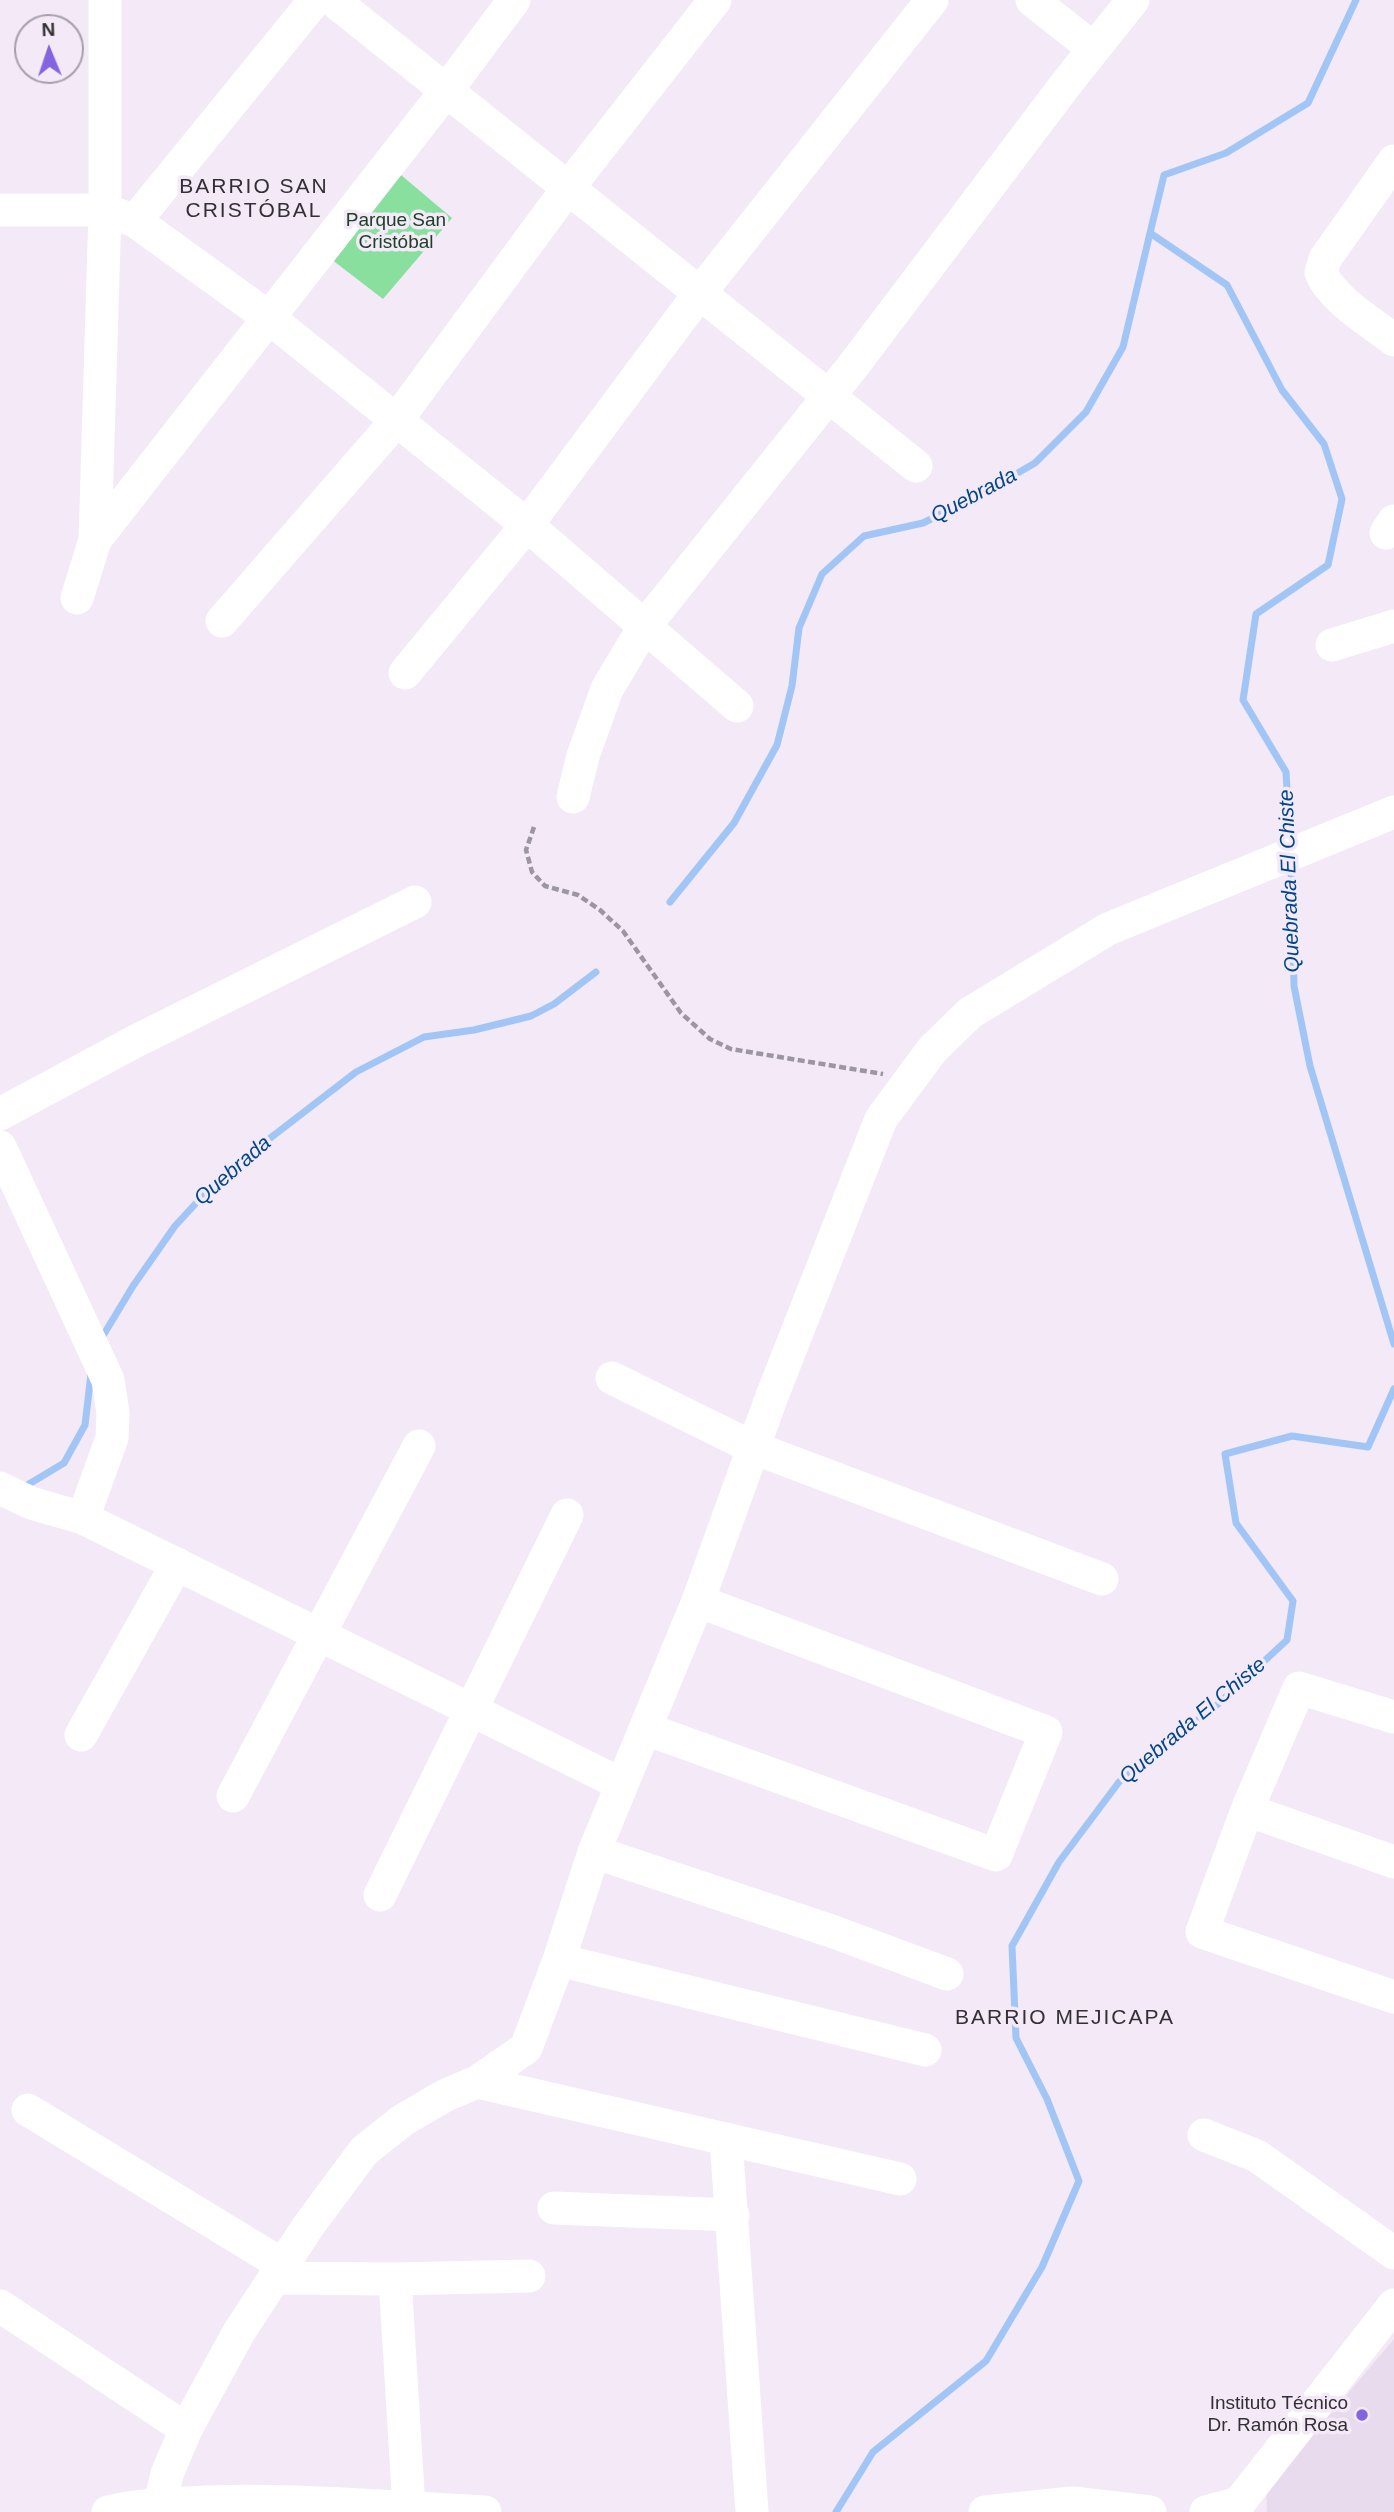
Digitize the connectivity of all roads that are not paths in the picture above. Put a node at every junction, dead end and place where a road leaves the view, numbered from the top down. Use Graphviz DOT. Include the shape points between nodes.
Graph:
graph roads {
  1 [pos="105,0"];
  2 [pos="315,0"];
  3 [pos="333,0"];
  4 [pos="514,0"];
  5 [pos="715,0"];
  6 [pos="932,0"];
  7 [pos="1032,0"];
  8 [pos="1133,0"];
  9 [pos="1094,48"];
  10 [pos="446,91"];
  11 [pos="1394,161"];
  12 [pos="568,188"];
  13 [pos="0,209"];
  14 [pos="120,216"];
  15 [pos="699,294"];
  16 [pos="268,317"];
  17 [pos="1394,340"];
  18 [pos="828,397"];
  19 [pos="396,421"];
  20 [pos="916,466"];
  21 [pos="527,524"];
  22 [pos="95,540"];
  23 [pos="77,598"];
  24 [pos="222,621"];
  25 [pos="644,626"];
  26 [pos="1394,626"];
  27 [pos="1332,645"];
  28 [pos="405,673"];
  29 [pos="737,706"];
  30 [pos="573,797"];
  31 [pos="1394,812"];
  32 [pos="415,902"];
  33 [pos="0,1114"];
  34 [pos="0,1147"];
  35 [pos="612,1378"];
  36 [pos="419,1446"];
  37 [pos="754,1448"];
  38 [pos="0,1488"];
  39 [pos="567,1515"];
  40 [pos="83,1518"];
  41 [pos="177,1564"];
  42 [pos="1102,1579"];
  43 [pos="698,1601"];
  44 [pos="319,1634"];
  45 [pos="471,1710"];
  46 [pos="1394,1717"];
  47 [pos="646,1729"];
  48 [pos="81,1735"];
  49 [pos="621,1784"];
  50 [pos="233,1796"];
  51 [pos="1247,1810"];
  52 [pos="594,1852"];
  53 [pos="1394,1861"];
  54 [pos="380,1895"];
  55 [pos="559,1960"];
  56 [pos="947,1973"];
  57 [pos="1394,1997"];
  58 [pos="925,2050"];
  59 [pos="477,2082"];
  60 [pos="28,2110"];
  61 [pos="1204,2135"];
  62 [pos="726,2139"];
  63 [pos="900,2179"];
  64 [pos="554,2208"];
  65 [pos="733,2215"];
  66 [pos="1394,2253"];
  67 [pos="279,2271"];
  68 [pos="529,2276"];
  69 [pos="395,2279"];
  70 [pos="1394,2305"];
  71 [pos="0,2306"];
  72 [pos="186,2429"];
  73 [pos="160,2504"];
  74 [pos="409,2508"];
  75 [pos="1239,2508"];
  76 [pos="108,2512"];
  77 [pos="485,2512"];
  78 [pos="752,2512"];
  79 [pos="985,2512"];
  80 [pos="1150,2512"];
  81 [pos="1206,2512"];
  1 -- 14 [label="street"];
  2 -- 14 [label="street"];
  3 -- 10 [label="street"];
  4 -- 10 [label="street"];
  5 -- 12 [label="street"];
  6 -- 15 [label="street"];
  7 -- 9 [label="street"];
  8 -- 9 [label="street"];
  9 -- 18 [label="street"];
  10 -- 12 [label="street"];
  10 -- 16 [label="street"];
  11 -- 17 [label="street" via="1325,259 1321,273 1341,298"];
  12 -- 15 [label="street"];
  12 -- 19 [label="street"];
  13 -- 14 [label="street"];
  14 -- 16 [label="street"];
  14 -- 22 [label="street"];
  15 -- 18 [label="street"];
  15 -- 21 [label="street"];
  16 -- 19 [label="street"];
  16 -- 22 [label="street"];
  18 -- 20 [label="street"];
  18 -- 25 [label="street"];
  19 -- 21 [label="street"];
  19 -- 24 [label="street"];
  21 -- 25 [label="street"];
  21 -- 28 [label="street"];
  22 -- 23 [label="street"];
  25 -- 29 [label="street"];
  25 -- 30 [label="street" via="607,689"];
  26 -- 27 [label="street"];
  31 -- 37 [label="street" via="1108,929 970,1013 932,1050 881,1119"];
  32 -- 33 [label="street"];
  34 -- 40 [label="street" via="108,1380 112,1438"];
  35 -- 37 [label="street"];
  36 -- 44 [label="street"];
  37 -- 42 [label="street"];
  37 -- 43 [label="street"];
  38 -- 40 [label="street"];
  39 -- 45 [label="street"];
  40 -- 41 [label="street"];
  41 -- 44 [label="street"];
  41 -- 48 [label="street"];
  43 -- 47 [label="street"];
  43 -- 47 [label="street" via="1046,1732 996,1855"];
  44 -- 45 [label="street"];
  44 -- 50 [label="street"];
  45 -- 49 [label="street"];
  45 -- 54 [label="street"];
  46 -- 51 [label="street" via="1299,1688"];
  47 -- 49 [label="street"];
  49 -- 52 [label="street"];
  51 -- 53 [label="street"];
  51 -- 57 [label="street" via="1202,1932"];
  52 -- 55 [label="street"];
  52 -- 56 [label="street"];
  55 -- 58 [label="street"];
  55 -- 59 [label="street" via="526,2048"];
  59 -- 62 [label="street"];
  59 -- 67 [label="street" via="403,2120 364,2151"];
  60 -- 67 [label="street"];
  61 -- 66 [label="street" via="1257,2156"];
  62 -- 63 [label="street"];
  62 -- 65 [label="street"];
  64 -- 65 [label="street"];
  65 -- 78 [label="street"];
  67 -- 69 [label="street"];
  67 -- 72 [label="street" via="239,2332"];
  68 -- 69 [label="street"];
  69 -- 74 [label="street"];
  70 -- 75 [label="street"];
  71 -- 72 [label="street"];
  72 -- 73 [label="street" via="167,2473"];
  73 -- 74 [label="street" via="270,2500"];
  73 -- 76 [label="street"];
  74 -- 77 [label="street"];
  75 -- 81 [label="street"];
  79 -- 80 [label="street" via="1073,2503"];
}
